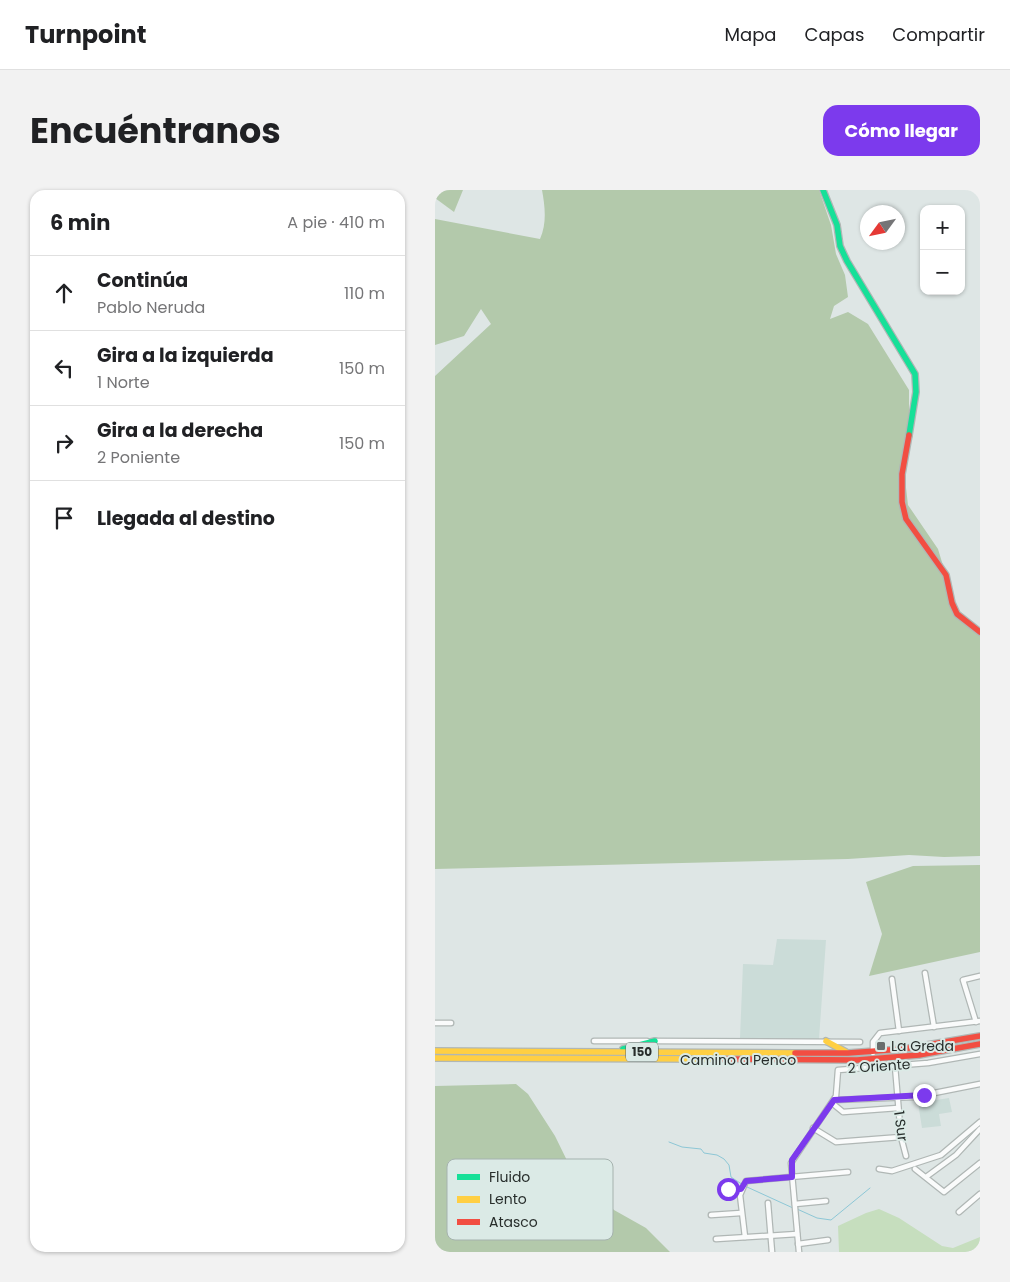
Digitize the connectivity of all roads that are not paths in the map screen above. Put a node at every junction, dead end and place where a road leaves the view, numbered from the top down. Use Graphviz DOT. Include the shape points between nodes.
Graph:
graph roads {
  1 [pos="823,190"];
  2 [pos="980,632"];
  3 [pos="925,973"];
  4 [pos="980,976"];
  5 [pos="892,979"];
  6 [pos="978,1021"];
  7 [pos="435,1022"];
  8 [pos="451,1023"];
  9 [pos="934,1027"];
  10 [pos="899,1031"];
  11 [pos="980,1036"];
  12 [pos="594,1041"];
  13 [pos="655,1041"];
  14 [pos="826,1041"];
  15 [pos="860,1042"];
  16 [pos="980,1044"];
  17 [pos="435,1051"];
  18 [pos="609,1052"];
  19 [pos="873,1052"];
  20 [pos="848,1053"];
  21 [pos="980,1054"];
  22 [pos="435,1058"];
  23 [pos="874,1059"];
  24 [pos="895,1066"];
  25 [pos="874,1067"];
  26 [pos="980,1084"];
  27 [pos="898,1098"];
  28 [pos="833,1101"];
  29 [pos="899,1108"];
  30 [pos="980,1122"];
  31 [pos="813,1128"];
  32 [pos="980,1130"];
  33 [pos="901,1137"];
  34 [pos="906,1156"];
  35 [pos="980,1163"];
  36 [pos="879,1169"];
  37 [pos="915,1169"];
  38 [pos="848,1172"];
  39 [pos="792,1177"];
  40 [pos="926,1177"];
  41 [pos="742,1186"];
  42 [pos="725,1190"];
  43 [pos="980,1194"];
  44 [pos="827,1201"];
  45 [pos="768,1203"];
  46 [pos="795,1208"];
  47 [pos="959,1212"];
  48 [pos="741,1213"];
  49 [pos="711,1215"];
  50 [pos="797,1234"];
  51 [pos="745,1237"];
  52 [pos="771,1237"];
  53 [pos="716,1239"];
  54 [pos="829,1240"];
  55 [pos="798,1244"];
  56 [pos="772,1252"];
  57 [pos="799,1252"];
  1 -- 2 [label="main road" via="847,261 915,374 916,392 903,464 906,519 946,575 957,614"];
  3 -- 9 [label="street"];
  4 -- 6 [label="street" via="963,980"];
  5 -- 10 [label="street"];
  6 -- 9 [label="street"];
  7 -- 8 [label="street"];
  9 -- 10 [label="street"];
  10 -- 19 [label="street" via="880,1033 873,1042"];
  11 -- 19 [label="main road, Camino a Penco / 150"];
  12 -- 13 [label="street"];
  13 -- 14 [label="street"];
  13 -- 18 [label="main road"];
  14 -- 15 [label="street"];
  14 -- 20 [label="main road"];
  16 -- 23 [label="main road, Camino a Penco / 150"];
  17 -- 18 [label="main road, Camino a Penco / 150"];
  18 -- 20 [label="main road, Camino a Penco / 150"];
  19 -- 20 [label="main road, Camino a Penco / 150"];
  19 -- 23 [label="street"];
  21 -- 24 [label="street, 2 Oriente"];
  22 -- 23 [label="main road, Camino a Penco / 150"];
  23 -- 25 [label="street"];
  24 -- 25 [label="street, 2 Oriente"];
  24 -- 27 [label="street, 1 Sur"];
  25 -- 28 [label="street, 2 Oriente" via="838,1070"];
  26 -- 27 [label="street"];
  27 -- 28 [label="street"];
  27 -- 29 [label="street, 1 Sur"];
  28 -- 29 [label="street" via="843,1112"];
  28 -- 31 [label="street"];
  29 -- 33 [label="street, 1 Sur"];
  30 -- 36 [label="street" via="941,1155 890,1172"];
  31 -- 33 [label="street" via="836,1142"];
  31 -- 39 [label="street" via="792,1160"];
  32 -- 40 [label="street" via="956,1155"];
  33 -- 34 [label="street, 1 Sur"];
  35 -- 40 [label="street" via="944,1192"];
  37 -- 40 [label="street"];
  38 -- 39 [label="street"];
  39 -- 41 [label="street"];
  39 -- 46 [label="street"];
  41 -- 42 [label="street"];
  41 -- 48 [label="street"];
  43 -- 47 [label="street"];
  44 -- 46 [label="street"];
  45 -- 52 [label="street"];
  46 -- 50 [label="street"];
  48 -- 49 [label="street"];
  48 -- 51 [label="street"];
  50 -- 52 [label="street"];
  50 -- 55 [label="street"];
  51 -- 52 [label="street"];
  51 -- 53 [label="street"];
  52 -- 56 [label="street"];
  54 -- 55 [label="street"];
  55 -- 57 [label="street"];
}
